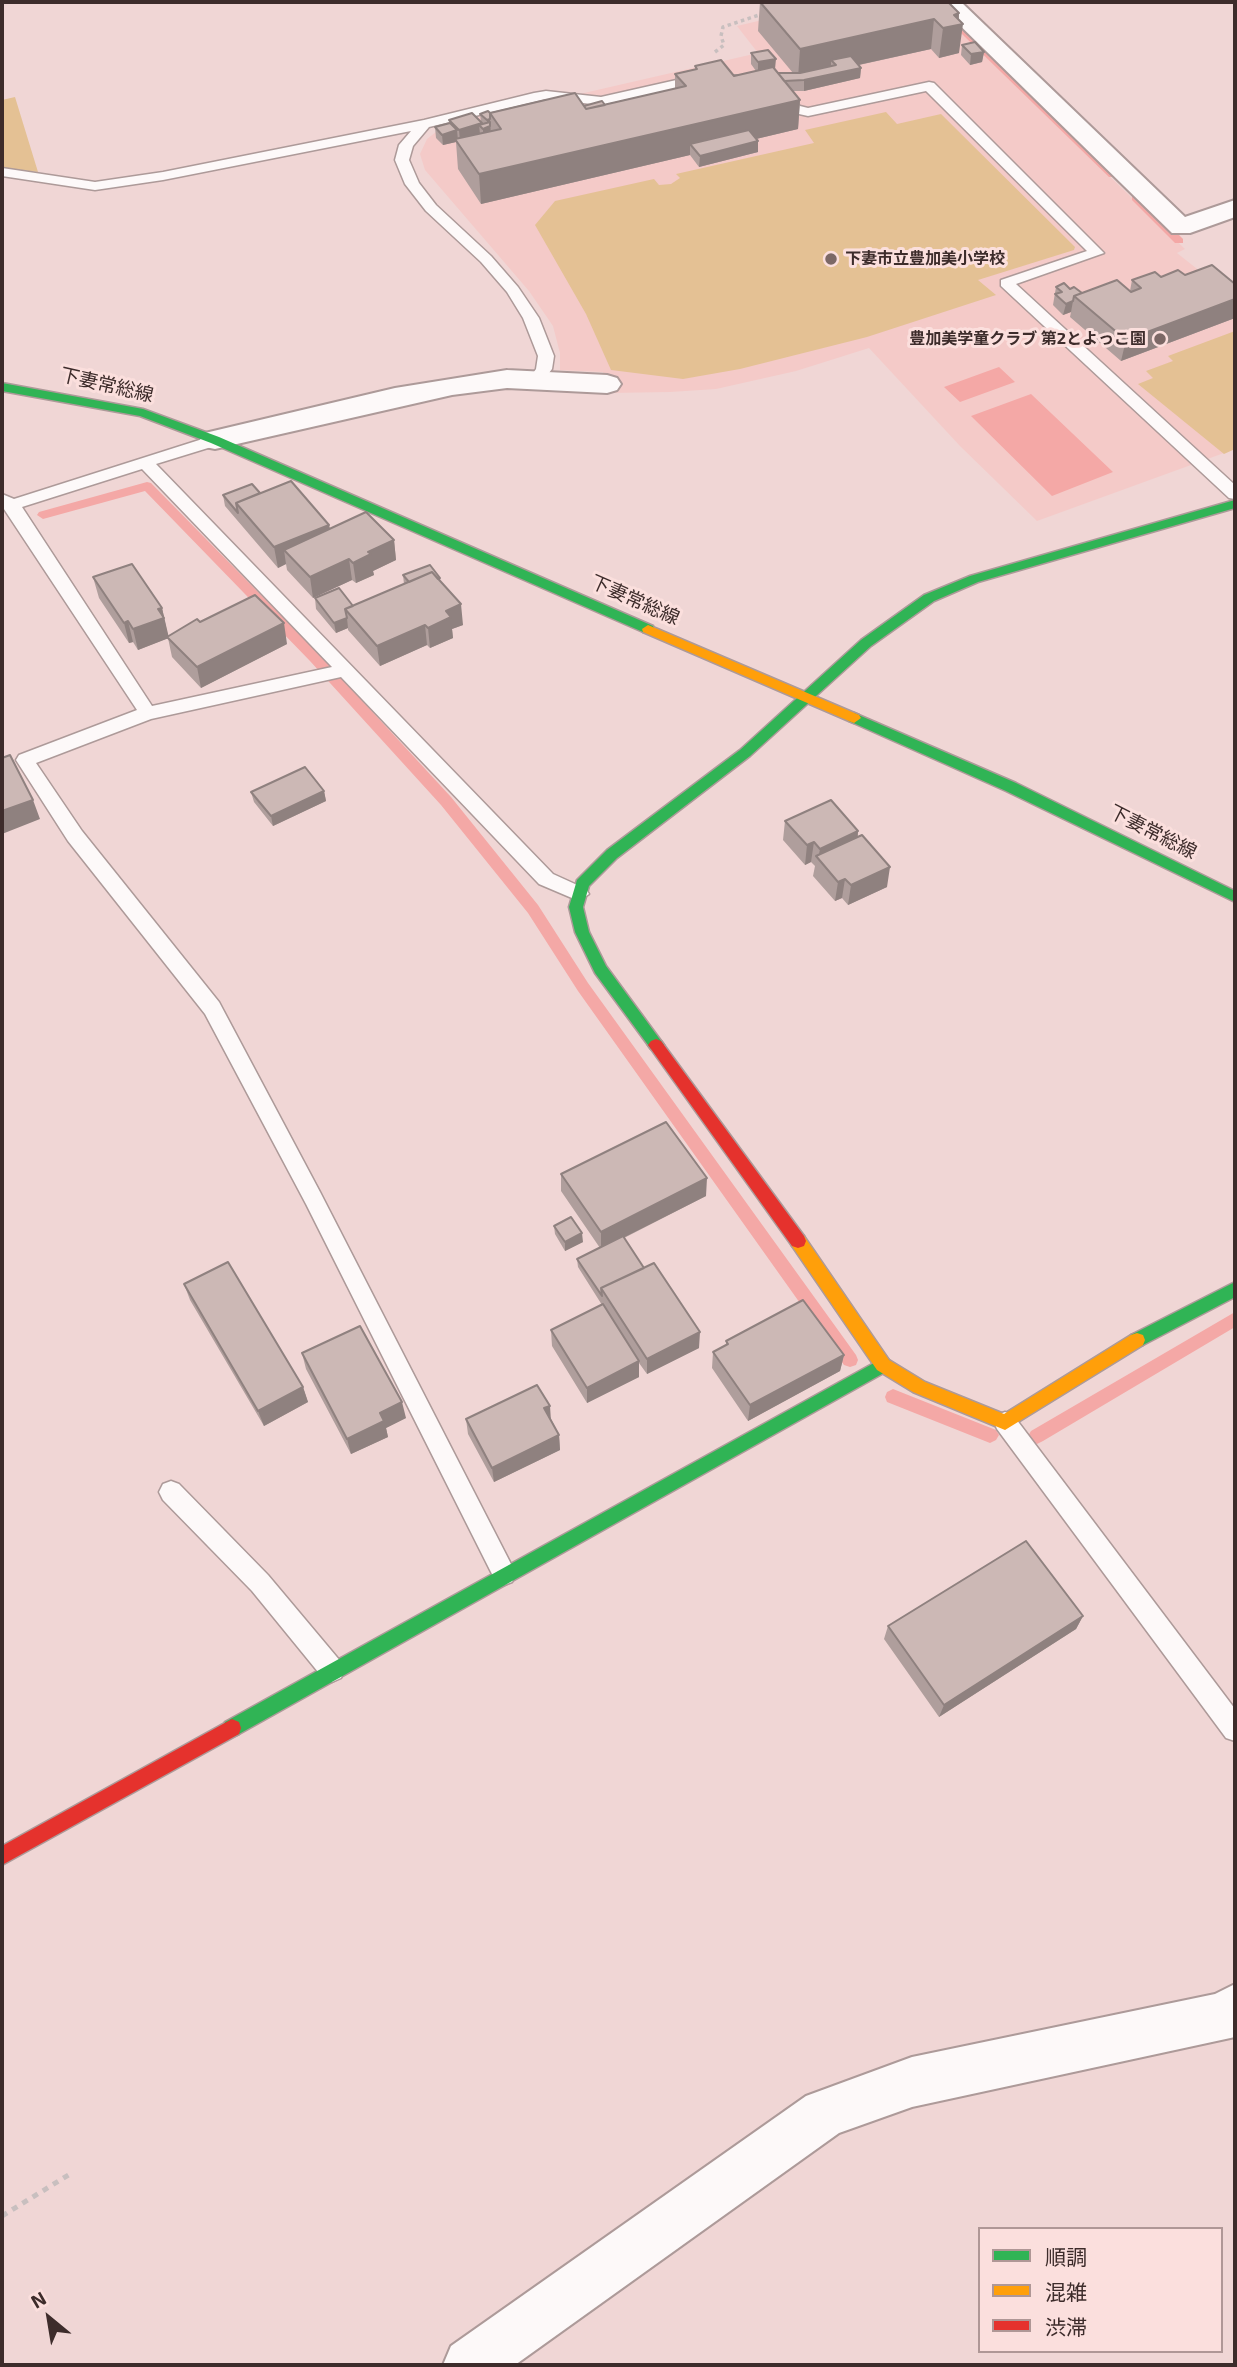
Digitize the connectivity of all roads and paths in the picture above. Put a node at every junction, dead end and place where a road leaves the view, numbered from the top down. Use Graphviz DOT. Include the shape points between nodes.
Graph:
graph roads {
  1 [pos="948,2"];
  2 [pos="723,76"];
  3 [pos="766,82"];
  4 [pos="424,124"];
  5 [pos="2,172"];
  6 [pos="1235,208"];
  7 [pos="537,379"];
  8 [pos="607,384"];
  9 [pos="2,387"];
  10 [pos="215,440"];
  11 [pos="146,464"];
  12 [pos="1235,494"];
  13 [pos="7,502"];
  14 [pos="1235,504"];
  15 [pos="343,671"];
  16 [pos="807,699"];
  17 [pos="148,713"];
  18 [pos="579,894"];
  19 [pos="1235,897"];
  20 [pos="1235,1289"];
  21 [pos="883,1365"];
  22 [pos="1005,1422"];
  23 [pos="171,1492"];
  24 [pos="504,1574"];
  25 [pos="332,1670"];
  26 [pos="1235,1729"];
  27 [pos="2,1856"];
  28 [pos="1235,2008"];
  29 [pos="70,2174"];
  30 [pos="2,2216"];
  31 [pos="470,2365"];
  1 -- 6 [label="street" via="1181,227"];
  2 -- 4 [label="lane" via="601,101 534,97"];
  3 -- 12 [label="lane" via="796,109 808,111 929,86 1097,253 1006,283"];
  4 -- 5 [label="lane" via="95,186"];
  4 -- 7 [label="lane" via="406,145 402,160 412,184 486,259 531,318 546,356"];
  7 -- 8 [label="street"];
  7 -- 10 [label="street" via="499,380 395,397"];
  9 -- 10 [label="street, 下妻常総線" via="143,413"];
  10 -- 11 [label="lane"];
  10 -- 16 [label="street, 下妻常総線"];
  11 -- 13 [label="lane"];
  11 -- 15 [label="lane"];
  13 -- 17 [label="lane"];
  14 -- 16 [label="street" via="974,579 929,598 866,643"];
  15 -- 17 [label="lane"];
  15 -- 18 [label="lane" via="546,878"];
  16 -- 18 [label="street" via="745,753 612,854 582,884"];
  16 -- 19 [label="street, 下妻常総線" via="1011,787"];
  17 -- 24 [label="lane" via="19,762 212,1008"];
  18 -- 21 [label="street" via="576,907 582,932 600,969 771,1201"];
  20 -- 22 [label="street" via="1162,1325"];
  21 -- 22 [label="street" via="919,1387"];
  21 -- 24 [label="street"];
  22 -- 26 [label="lane"];
  23 -- 25 [label="lane" via="260,1583"];
  24 -- 25 [label="street"];
  25 -- 27 [label="street"];
  28 -- 31 [label="street" via="1228,2016 912,2082 824,2114"];
  29 -- 30 [label="path"];
}
